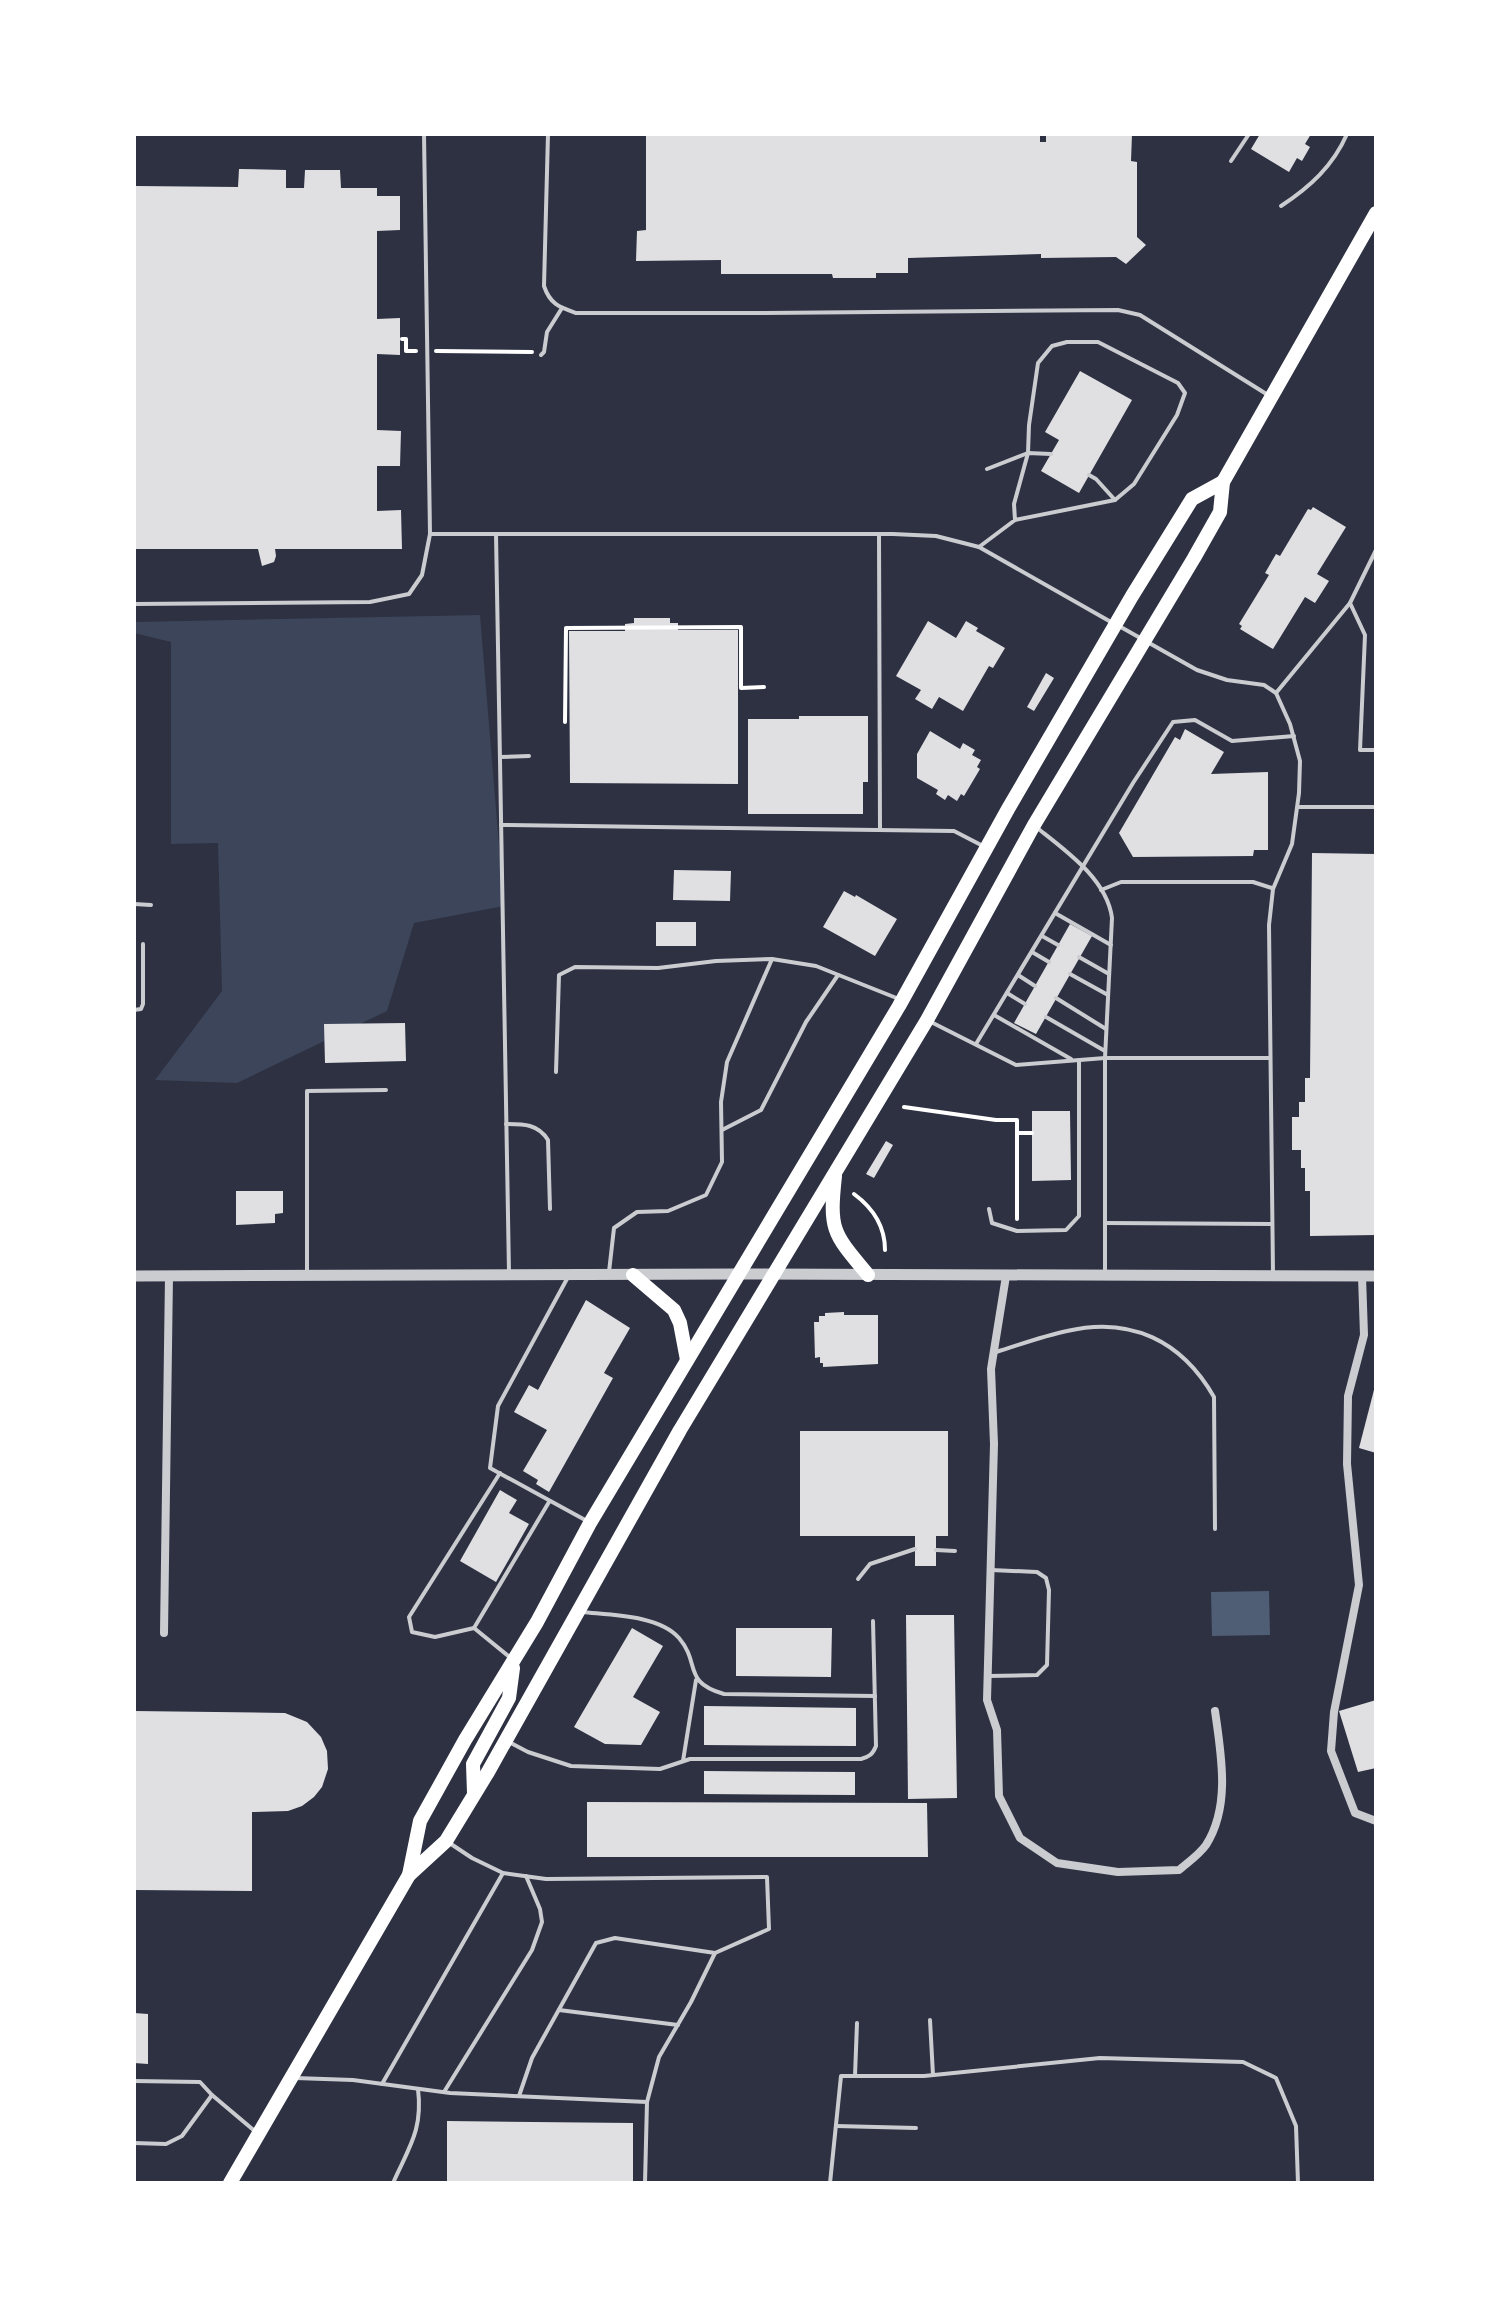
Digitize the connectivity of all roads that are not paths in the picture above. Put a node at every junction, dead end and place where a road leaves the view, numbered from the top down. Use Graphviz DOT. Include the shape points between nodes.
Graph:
graph roads {
  1 [pos="424,134"];
  2 [pos="548,134"];
  3 [pos="1249,134"];
  4 [pos="1347,134"];
  5 [pos="1231,161"];
  6 [pos="1281,206"];
  7 [pos="1376,213"];
  8 [pos="562,308"];
  9 [pos="542,354"];
  10 [pos="1270,396"];
  11 [pos="1028,453"];
  12 [pos="1051,454"];
  13 [pos="987,469"];
  14 [pos="1089,475"];
  15 [pos="1223,482"];
  16 [pos="1115,500"];
  17 [pos="1015,520"];
  18 [pos="430,534"];
  19 [pos="496,534"];
  20 [pos="879,534"];
  21 [pos="979,547"];
  22 [pos="1376,550"];
  23 [pos="1350,603"];
  24 [pos="134,604"];
  25 [pos="1115,625"];
  26 [pos="1143,640"];
  27 [pos="1276,693"];
  28 [pos="1294,736"];
  29 [pos="1376,750"];
  30 [pos="529,756"];
  31 [pos="500,757"];
  32 [pos="1297,807"];
  33 [pos="1376,807"];
  34 [pos="501,825"];
  35 [pos="1034,825"];
  36 [pos="880,830"];
  37 [pos="987,848"];
  38 [pos="1082,867"];
  39 [pos="1273,889"];
  40 [pos="1101,890"];
  41 [pos="134,904"];
  42 [pos="151,905"];
  43 [pos="1055,913"];
  44 [pos="1042,936"];
  45 [pos="143,944"];
  46 [pos="1058,945"];
  47 [pos="1111,945"];
  48 [pos="1032,952"];
  49 [pos="1079,957"];
  50 [pos="772,959"];
  51 [pos="1049,962"];
  52 [pos="1070,974"];
  53 [pos="1109,974"];
  54 [pos="838,975"];
  55 [pos="1018,975"];
  56 [pos="1035,986"];
  57 [pos="1007,993"];
  58 [pos="1108,995"];
  59 [pos="1056,998"];
  60 [pos="902,1001"];
  61 [pos="1025,1004"];
  62 [pos="134,1010"];
  63 [pos="994,1015"];
  64 [pos="1046,1017"];
  65 [pos="927,1020"];
  66 [pos="1106,1029"];
  67 [pos="976,1044"];
  68 [pos="1105,1051"];
  69 [pos="1105,1058"];
  70 [pos="1269,1058"];
  71 [pos="1076,1060"];
  72 [pos="556,1072"];
  73 [pos="386,1090"];
  74 [pos="506,1124"];
  75 [pos="722,1130"];
  76 [pos="836,1171"];
  77 [pos="550,1209"];
  78 [pos="989,1209"];
  79 [pos="1105,1223"];
  80 [pos="1272,1224"];
  81 [pos="738,1274"];
  82 [pos="509,1275"];
  83 [pos="569,1275"];
  84 [pos="609,1275"];
  85 [pos="633,1275"];
  86 [pos="774,1275"];
  87 [pos="868,1275"];
  88 [pos="134,1276"];
  89 [pos="169,1276"];
  90 [pos="307,1276"];
  91 [pos="1006,1276"];
  92 [pos="1105,1276"];
  93 [pos="1273,1276"];
  94 [pos="1362,1276"];
  95 [pos="1376,1276"];
  96 [pos="993,1353"];
  97 [pos="687,1360"];
  98 [pos="500,1473"];
  99 [pos="549,1502"];
  100 [pos="590,1523"];
  101 [pos="1215,1529"];
  102 [pos="915,1549"];
  103 [pos="936,1550"];
  104 [pos="955,1551"];
  105 [pos="991,1570"];
  106 [pos="858,1579"];
  107 [pos="578,1612"];
  108 [pos="873,1621"];
  109 [pos="474,1628"];
  110 [pos="164,1633"];
  111 [pos="514,1661"];
  112 [pos="988,1676"];
  113 [pos="696,1678"];
  114 [pos="875,1696"];
  115 [pos="1215,1711"];
  116 [pos="505,1740"];
  117 [pos="683,1761"];
  118 [pos="474,1794"];
  119 [pos="1376,1821"];
  120 [pos="446,1841"];
  121 [pos="503,1873"];
  122 [pos="409,1875"];
  123 [pos="526,1876"];
  124 [pos="715,1953"];
  125 [pos="559,2010"];
  126 [pos="930,2020"];
  127 [pos="857,2023"];
  128 [pos="678,2025"];
  129 [pos="933,2075"];
  130 [pos="855,2076"];
  131 [pos="289,2078"];
  132 [pos="134,2081"];
  133 [pos="382,2084"];
  134 [pos="418,2089"];
  135 [pos="444,2092"];
  136 [pos="212,2095"];
  137 [pos="519,2096"];
  138 [pos="647,2102"];
  139 [pos="836,2126"];
  140 [pos="916,2128"];
  141 [pos="258,2134"];
  142 [pos="134,2143"];
  143 [pos="230,2183"];
  144 [pos="393,2183"];
  145 [pos="645,2183"];
  146 [pos="830,2183"];
  147 [pos="1298,2183"];
  1 -- 18 [label="lane"];
  2 -- 8 [label="lane" via="544,286 548,299"];
  3 -- 5 [label="lane"];
  4 -- 6 [label="lane" via="1322,174"];
  7 -- 10 [label="highway"];
  8 -- 9 [label="lane" via="547,332"];
  8 -- 10 [label="lane" via="576,313 1118,310 1140,315"];
  10 -- 15 [label="highway"];
  11 -- 12 [label="lane"];
  11 -- 13 [label="lane"];
  11 -- 16 [label="lane" via="1038,363 1052,346 1098,342 1178,383 1185,393 1177,415 1134,484"];
  11 -- 17 [label="lane" via="1014,504"];
  14 -- 16 [label="lane"];
  15 -- 25 [label="highway" via="1192,499"];
  15 -- 26 [label="highway" via="1220,512"];
  16 -- 17 [label="lane"];
  17 -- 21 [label="lane"];
  18 -- 19 [label="lane"];
  18 -- 24 [label="lane" via="422,575 409,594 370,602"];
  19 -- 20 [label="lane"];
  19 -- 31 [label="lane"];
  20 -- 21 [label="lane" via="936,536"];
  20 -- 36 [label="lane"];
  21 -- 25 [label="lane"];
  22 -- 23 [label="lane"];
  23 -- 27 [label="lane"];
  23 -- 29 [label="lane" via="1365,635 1360,750"];
  25 -- 26 [label="lane"];
  25 -- 37 [label="highway"];
  26 -- 27 [label="lane" via="1197,670 1264,685"];
  26 -- 35 [label="highway"];
  27 -- 28 [label="lane"];
  28 -- 32 [label="lane" via="1300,761"];
  28 -- 38 [label="lane" via="1232,741 1195,720 1173,722"];
  30 -- 31 [label="lane"];
  31 -- 34 [label="lane"];
  32 -- 33 [label="lane"];
  32 -- 39 [label="lane" via="1292,844"];
  34 -- 36 [label="lane"];
  34 -- 74 [label="lane"];
  35 -- 38 [label="lane"];
  35 -- 65 [label="highway"];
  36 -- 37 [label="lane" via="954,831"];
  37 -- 60 [label="highway"];
  38 -- 40 [label="lane"];
  38 -- 43 [label="lane"];
  39 -- 40 [label="lane" via="1253,882 1121,882"];
  39 -- 70 [label="lane"];
  40 -- 47 [label="lane" via="1110,903"];
  41 -- 42 [label="lane"];
  43 -- 44 [label="lane"];
  43 -- 47 [label="lane"];
  44 -- 46 [label="lane"];
  44 -- 48 [label="lane"];
  45 -- 62 [label="lane" via="143,1004"];
  47 -- 53 [label="lane"];
  48 -- 51 [label="lane"];
  48 -- 55 [label="lane"];
  49 -- 53 [label="lane"];
  50 -- 54 [label="lane"];
  50 -- 72 [label="lane" via="658,968 575,967 559,975"];
  50 -- 75 [label="lane" via="727,1062"];
  52 -- 58 [label="lane"];
  53 -- 58 [label="lane"];
  54 -- 60 [label="lane"];
  54 -- 75 [label="lane" via="806,1022 761,1110"];
  55 -- 56 [label="lane"];
  55 -- 57 [label="lane"];
  57 -- 61 [label="lane"];
  57 -- 63 [label="lane"];
  58 -- 66 [label="lane"];
  59 -- 66 [label="lane"];
  60 -- 81 [label="highway"];
  63 -- 67 [label="lane"];
  63 -- 71 [label="lane"];
  64 -- 68 [label="lane"];
  65 -- 67 [label="lane"];
  65 -- 76 [label="highway"];
  66 -- 68 [label="lane"];
  67 -- 71 [label="lane" via="1016,1065"];
  68 -- 69 [label="lane"];
  69 -- 70 [label="lane"];
  69 -- 71 [label="lane"];
  69 -- 79 [label="lane"];
  70 -- 80 [label="lane"];
  71 -- 78 [label="lane" via="1079,1216 1066,1230 1017,1231 992,1223"];
  73 -- 90 [label="lane" via="307,1091"];
  74 -- 77 [label="lane" via="534,1126 548,1140"];
  74 -- 82 [label="lane"];
  75 -- 84 [label="lane" via="722,1162 706,1195 668,1211 637,1212 614,1228"];
  76 -- 86 [label="highway"];
  76 -- 87 [label="highway" via="834,1226 842,1245"];
  79 -- 80 [label="lane"];
  79 -- 92 [label="lane"];
  80 -- 93 [label="lane"];
  81 -- 85 [label="street"];
  81 -- 86 [label="street"];
  81 -- 97 [label="highway"];
  82 -- 83 [label="street"];
  82 -- 90 [label="street"];
  83 -- 84 [label="street"];
  83 -- 98 [label="lane" via="498,1406 490,1468"];
  84 -- 85 [label="street"];
  85 -- 97 [label="highway" via="674,1310"];
  86 -- 87 [label="street"];
  86 -- 107 [label="highway"];
  87 -- 91 [label="street"];
  88 -- 89 [label="street"];
  89 -- 90 [label="street"];
  89 -- 110 [label="street"];
  91 -- 92 [label="street"];
  91 -- 96 [label="street"];
  92 -- 93 [label="street"];
  93 -- 94 [label="street"];
  94 -- 95 [label="street"];
  94 -- 119 [label="street" via="1364,1335 1348,1396 1347,1464 1359,1585 1331,1751 1355,1813"];
  96 -- 101 [label="lane" via="1068,1330 1109,1327 1160,1340 1185,1359 1214,1397"];
  96 -- 105 [label="street"];
  97 -- 100 [label="highway"];
  98 -- 99 [label="lane"];
  98 -- 109 [label="lane" via="409,1617 412,1632 435,1637"];
  99 -- 100 [label="lane"];
  99 -- 109 [label="lane"];
  100 -- 111 [label="highway"];
  102 -- 106 [label="lane" via="870,1564"];
  103 -- 104 [label="lane"];
  105 -- 112 [label="street"];
  105 -- 112 [label="lane" via="1037,1572 1046,1578 1048,1649 1047,1665 1037,1675"];
  107 -- 113 [label="lane" via="637,1618 667,1629 678,1636"];
  107 -- 116 [label="highway"];
  108 -- 114 [label="lane"];
  109 -- 111 [label="lane"];
  111 -- 118 [label="highway" via="509,1698 473,1764"];
  111 -- 122 [label="highway" via="420,1821"];
  112 -- 115 [label="street" via="987,1700 997,1730 999,1796 1020,1838 1057,1863 1118,1872 1179,1870 1205,1847 1219,1818 1222,1762"];
  113 -- 114 [label="lane" via="724,1694"];
  113 -- 117 [label="lane"];
  114 -- 117 [label="lane" via="876,1746 868,1757"];
  116 -- 117 [label="lane" via="571,1766 660,1769"];
  116 -- 118 [label="highway"];
  118 -- 120 [label="highway"];
  120 -- 121 [label="lane"];
  120 -- 122 [label="highway"];
  121 -- 123 [label="lane"];
  121 -- 133 [label="lane"];
  122 -- 131 [label="highway"];
  123 -- 124 [label="lane" via="767,1877 769,1929"];
  123 -- 135 [label="lane" via="542,1922 532,1950"];
  124 -- 125 [label="lane" via="615,1938 596,1943"];
  124 -- 128 [label="lane"];
  125 -- 128 [label="lane"];
  125 -- 137 [label="lane" via="532,2058"];
  126 -- 129 [label="lane"];
  127 -- 130 [label="lane"];
  128 -- 138 [label="lane" via="659,2057"];
  129 -- 130 [label="lane"];
  129 -- 147 [label="lane" via="1100,2058 1243,2062 1276,2078 1296,2126"];
  130 -- 139 [label="lane" via="841,2076"];
  131 -- 133 [label="lane"];
  131 -- 141 [label="highway"];
  132 -- 136 [label="lane" via="200,2082"];
  133 -- 134 [label="lane"];
  134 -- 135 [label="lane"];
  134 -- 144 [label="lane" via="419,2127"];
  135 -- 137 [label="lane"];
  136 -- 141 [label="lane"];
  136 -- 142 [label="lane" via="182,2136 166,2144"];
  137 -- 138 [label="lane"];
  138 -- 145 [label="lane"];
  139 -- 140 [label="lane"];
  139 -- 146 [label="lane"];
  141 -- 143 [label="highway"];
}
